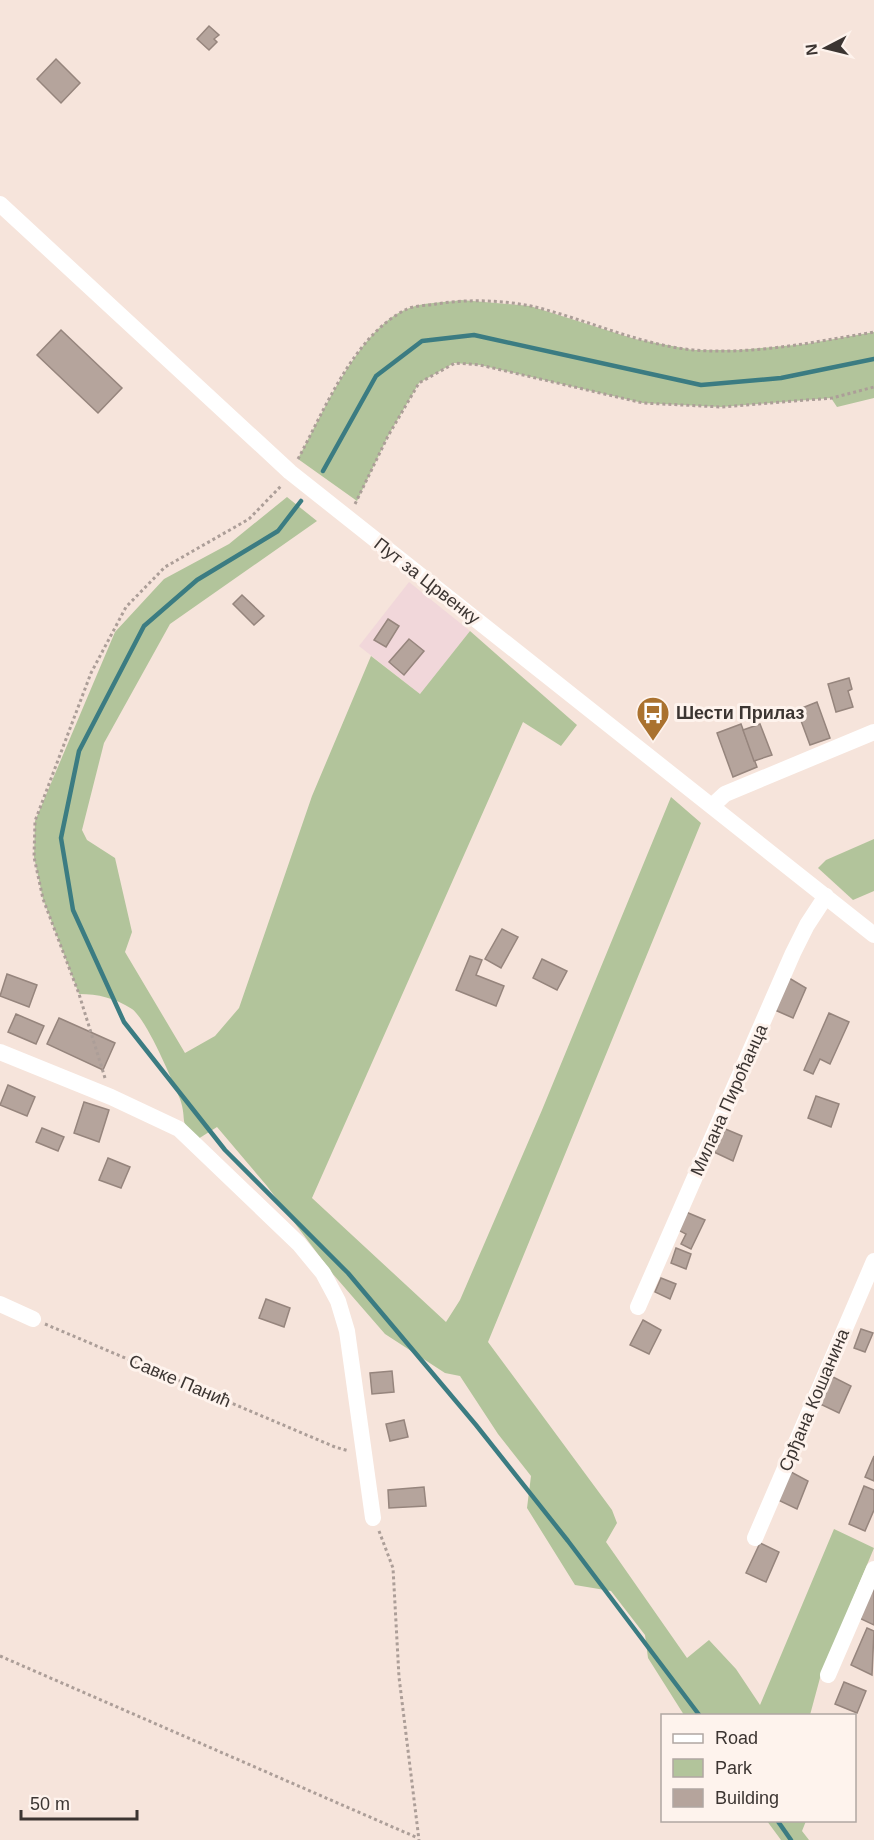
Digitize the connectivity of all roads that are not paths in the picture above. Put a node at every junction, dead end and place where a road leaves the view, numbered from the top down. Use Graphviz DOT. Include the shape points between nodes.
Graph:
graph roads {
  1 [pos="0,204"];
  2 [pos="874,732"];
  3 [pos="712,806"];
  4 [pos="826,896"];
  5 [pos="874,935"];
  6 [pos="0,1053"];
  7 [pos="874,1261"];
  8 [pos="0,1304"];
  9 [pos="638,1307"];
  10 [pos="33,1318"];
  11 [pos="373,1518"];
  12 [pos="755,1538"];
  13 [pos="874,1569"];
  14 [pos="828,1675"];
  1 -- 3 [label="street, Пут за Црвенку" via="290,472"];
  2 -- 3 [label="street" via="725,794"];
  3 -- 4 [label="street, Пут за Црвенку"];
  4 -- 5 [label="street, Пут за Црвенку"];
  4 -- 9 [label="street, Милана Пироћанца" via="793,953"];
  6 -- 11 [label="street" via="179,1129 299,1244 323,1273 347,1331"];
  7 -- 12 [label="street, Срђана Кошанина"];
  8 -- 10 [label="street"];
  13 -- 14 [label="street"];
}
